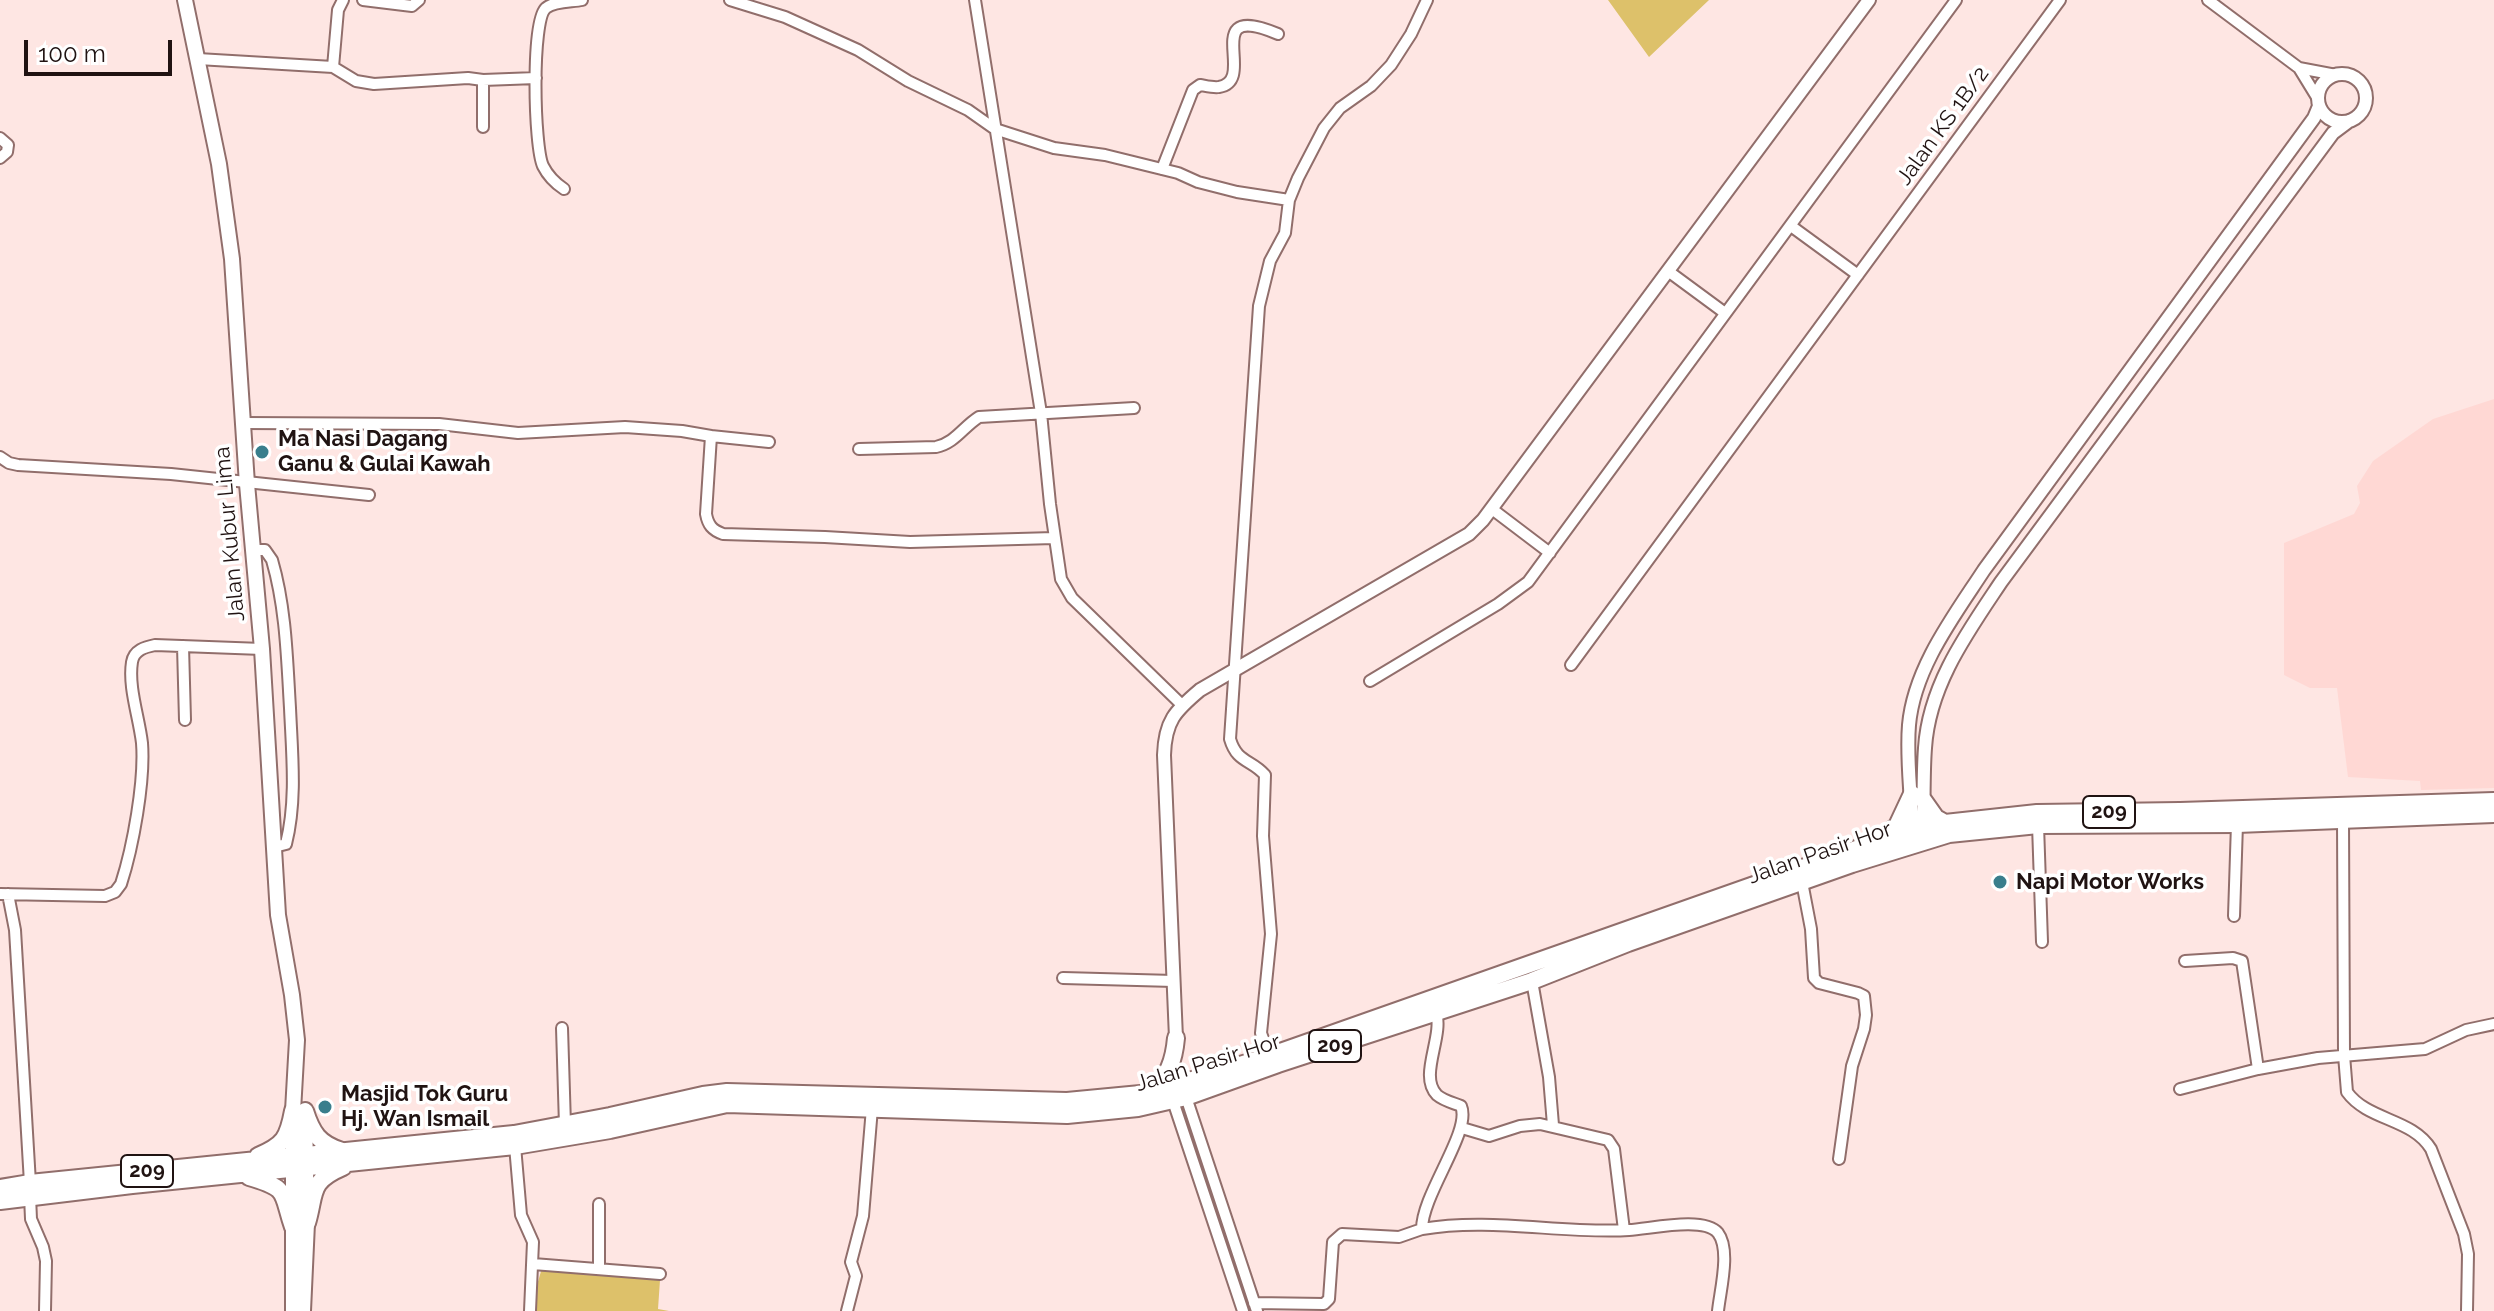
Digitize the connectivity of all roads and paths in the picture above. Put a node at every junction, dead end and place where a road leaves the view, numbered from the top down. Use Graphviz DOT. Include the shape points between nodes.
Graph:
graph roads {
  1 [pos="185,0"];
  2 [pos="343,0"];
  3 [pos="363,0"];
  4 [pos="419,0"];
  5 [pos="582,0"];
  6 [pos="730,0"];
  7 [pos="975,0"];
  8 [pos="1427,0"];
  9 [pos="1869,0"];
  10 [pos="1956,0"];
  11 [pos="2060,0"];
  12 [pos="2208,0"];
  13 [pos="1278,34"];
  14 [pos="198,59"];
  15 [pos="333,67"];
  16 [pos="2299,68"];
  17 [pos="2336,75"];
  18 [pos="536,78"];
  19 [pos="483,80"];
  20 [pos="2319,102"];
  21 [pos="2349,121"];
  22 [pos="483,127"];
  23 [pos="995,129"];
  24 [pos="0,138"];
  25 [pos="0,158"];
  26 [pos="1162,169"];
  27 [pos="564,189"];
  28 [pos="1289,200"];
  29 [pos="1791,226"];
  30 [pos="1668,271"];
  31 [pos="1858,275"];
  32 [pos="1725,313"];
  33 [pos="1134,408"];
  34 [pos="1041,413"];
  35 [pos="243,423"];
  36 [pos="711,436"];
  37 [pos="769,442"];
  38 [pos="2077,444"];
  39 [pos="859,449"];
  40 [pos="2094,456"];
  41 [pos="0,457"];
  42 [pos="247,484"];
  43 [pos="369,495"];
  44 [pos="1492,509"];
  45 [pos="1054,538"];
  46 [pos="253,550"];
  47 [pos="1550,553"];
  48 [pos="183,646"];
  49 [pos="262,649"];
  50 [pos="1571,665"];
  51 [pos="1236,669"];
  52 [pos="1370,681"];
  53 [pos="1182,705"];
  54 [pos="185,720"];
  55 [pos="1918,798"];
  56 [pos="2494,801"];
  57 [pos="2494,814"];
  58 [pos="2343,820"];
  59 [pos="1945,823"];
  60 [pos="2237,824"];
  61 [pos="2038,825"];
  62 [pos="1918,830"];
  63 [pos="1879,841"];
  64 [pos="274,847"];
  65 [pos="1802,882"];
  66 [pos="4,894"];
  67 [pos="2234,916"];
  68 [pos="2042,942"];
  69 [pos="2185,961"];
  70 [pos="1063,978"];
  71 [pos="1174,981"];
  72 [pos="1532,981"];
  73 [pos="1436,1012"];
  74 [pos="2494,1024"];
  75 [pos="562,1028"];
  76 [pos="1176,1038"];
  77 [pos="2344,1055"];
  78 [pos="1269,1056"];
  79 [pos="2258,1069"];
  80 [pos="1204,1078"];
  81 [pos="2180,1089"];
  82 [pos="1151,1093"];
  83 [pos="1180,1099"];
  84 [pos="872,1108"];
  85 [pos="299,1111"];
  86 [pos="565,1125"];
  87 [pos="1553,1125"];
  88 [pos="1462,1128"];
  89 [pos="515,1146"];
  90 [pos="346,1158"];
  91 [pos="1839,1159"];
  92 [pos="300,1162"];
  93 [pos="245,1167"];
  94 [pos="0,1188"];
  95 [pos="30,1190"];
  96 [pos="0,1201"];
  97 [pos="599,1204"];
  98 [pos="300,1225"];
  99 [pos="1422,1229"];
  100 [pos="1624,1230"];
  101 [pos="533,1264"];
  102 [pos="599,1269"];
  103 [pos="660,1274"];
  104 [pos="1255,1307"];
  105 [pos="45,1311"];
  106 [pos="293,1311"];
  107 [pos="303,1311"];
  108 [pos="530,1311"];
  109 [pos="847,1311"];
  110 [pos="1243,1311"];
  111 [pos="1718,1311"];
  112 [pos="2467,1311"];
  1 -- 14 [label="main road, Jalan Kubur Lima"];
  2 -- 15 [label="street"];
  3 -- 4 [label="street" via="403,6"];
  5 -- 18 [label="street" via="544,9 538,23"];
  6 -- 23 [label="street" via="785,17 858,50"];
  7 -- 23 [label="street"];
  8 -- 28 [label="street" via="1391,65 1333,115"];
  9 -- 30 [label="street"];
  10 -- 29 [label="street"];
  11 -- 31 [label="street, Jalan KS 1B/2"];
  12 -- 16 [label="street"];
  13 -- 26 [label="street" via="1247,24 1238,27 1230,80 1193,90"];
  14 -- 15 [label="street"];
  14 -- 35 [label="main road, Jalan Kubur Lima" via="232,259"];
  15 -- 19 [label="street" via="356,81 374,84"];
  16 -- 17 [label="street"];
  16 -- 20 [label="street"];
  17 -- 20 [label="street" via="2321,86"];
  17 -- 21 [label="street" via="2349,75 2364,89 2365,105"];
  18 -- 19 [label="street"];
  18 -- 27 [label="street" via="539,155 549,176"];
  19 -- 22 [label="street"];
  20 -- 21 [label="street" via="2328,117"];
  20 -- 38 [label="street" via="2314,118"];
  21 -- 40 [label="street" via="2333,133"];
  23 -- 26 [label="street" via="1054,148"];
  23 -- 34 [label="street"];
  24 -- 25 [label="street" via="8,145"];
  26 -- 28 [label="street" via="1237,192"];
  28 -- 51 [label="street" via="1285,233 1265,273 1259,306"];
  29 -- 31 [label="street"];
  29 -- 32 [label="street"];
  30 -- 32 [label="street"];
  30 -- 44 [label="street"];
  31 -- 50 [label="street, Jalan KS 1B/2"];
  32 -- 47 [label="street"];
  33 -- 34 [label="street"];
  34 -- 39 [label="street" via="979,417 948,445"];
  34 -- 45 [label="street"];
  35 -- 36 [label="street" via="439,424 518,433 625,427"];
  35 -- 42 [label="main road, Jalan Kubur Lima"];
  36 -- 37 [label="street"];
  36 -- 45 [label="street" via="706,514 708,524 723,534 910,542"];
  38 -- 40 [label="street"];
  38 -- 55 [label="street" via="1984,570 1931,657 1909,724"];
  40 -- 55 [label="street" via="2001,582 1948,667 1931,709"];
  41 -- 42 [label="street" via="18,465"];
  42 -- 43 [label="street"];
  42 -- 46 [label="main road, Jalan Kubur Lima"];
  44 -- 47 [label="street"];
  44 -- 51 [label="street" via="1469,534"];
  45 -- 53 [label="street" via="1065,589"];
  46 -- 49 [label="main road, Jalan Kubur Lima"];
  46 -- 64 [label="street" via="265,550 272,560 287,646 293,819 286,844"];
  47 -- 52 [label="street" via="1528,582 1498,604"];
  48 -- 49 [label="street"];
  48 -- 54 [label="street"];
  48 -- 66 [label="street" via="143,648 132,661 141,784 124,873 115,892"];
  49 -- 64 [label="main road, Jalan Kubur Lima"];
  51 -- 53 [label="street"];
  51 -- 78 [label="street" via="1230,739 1238,757 1265,775 1263,836 1271,934 1261,1033"];
  53 -- 71 [label="street" via="1166,729 1164,755"];
  55 -- 59 [label="main road"];
  55 -- 62 [label="street"];
  55 -- 63 [label="main road"];
  56 -- 59 [label="main road, Jalan Pasir Hor / 209" via="2037,813"];
  57 -- 58 [label="main road, Jalan Pasir Hor / 209"];
  58 -- 60 [label="main road, Jalan Pasir Hor / 209"];
  58 -- 77 [label="street"];
  59 -- 62 [label="main road, Jalan Pasir Hor / 209"];
  60 -- 61 [label="main road, Jalan Pasir Hor / 209"];
  60 -- 67 [label="street"];
  61 -- 65 [label="main road, Jalan Pasir Hor / 209" via="1949,834"];
  61 -- 68 [label="street"];
  62 -- 63 [label="main road, Jalan Pasir Hor / 209"];
  63 -- 78 [label="main road, Jalan Pasir Hor / 209"];
  64 -- 85 [label="main road, Jalan Kubur Lima"];
  65 -- 72 [label="main road, Jalan Pasir Hor / 209"];
  65 -- 91 [label="street" via="1814,978 1864,996 1867,1007 1852,1066"];
  66 -- 95 [label="street" via="15,930"];
  69 -- 79 [label="street" via="2242,961"];
  70 -- 71 [label="street"];
  71 -- 76 [label="street"];
  72 -- 73 [label="main road, Jalan Pasir Hor / 209"];
  72 -- 87 [label="street"];
  73 -- 83 [label="main road, Jalan Pasir Hor / 209"];
  73 -- 88 [label="street" via="1431,1085 1436,1094 1461,1106"];
  74 -- 77 [label="street" via="2425,1049"];
  75 -- 86 [label="street"];
  76 -- 80 [label="main road" via="1184,1068"];
  76 -- 82 [label="main road" via="1171,1066"];
  77 -- 79 [label="street"];
  77 -- 112 [label="street" via="2352,1099 2423,1136 2431,1149 2464,1234"];
  78 -- 80 [label="main road, Jalan Pasir Hor / 209"];
  79 -- 81 [label="street"];
  80 -- 82 [label="main road, Jalan Pasir Hor / 209"];
  82 -- 86 [label="main road, Jalan Pasir Hor / 209" via="1067,1101 727,1092"];
  83 -- 84 [label="main road, Jalan Pasir Hor / 209" via="1067,1115"];
  83 -- 104 [label="street"];
  83 -- 110 [label="street"];
  84 -- 89 [label="main road, Jalan Pasir Hor / 209" via="727,1104"];
  84 -- 109 [label="street" via="863,1216 851,1262 856,1276"];
  85 -- 90 [label="main road" via="317,1139"];
  85 -- 92 [label="main road, Jalan Kubur Lima"];
  85 -- 93 [label="main road" via="282,1143"];
  86 -- 90 [label="main road, Jalan Pasir Hor / 209"];
  87 -- 88 [label="street" via="1520,1126 1489,1136"];
  87 -- 100 [label="street" via="1611,1144"];
  88 -- 99 [label="street" via="1440,1171"];
  89 -- 90 [label="main road, Jalan Pasir Hor / 209"];
  89 -- 101 [label="street" via="518,1196 533,1242"];
  90 -- 92 [label="main road, Jalan Pasir Hor / 209"];
  90 -- 98 [label="main road" via="319,1182"];
  92 -- 93 [label="main road, Jalan Pasir Hor / 209"];
  92 -- 98 [label="main road, Jalan Kubur Lima"];
  93 -- 95 [label="main road, Jalan Pasir Hor / 209"];
  93 -- 98 [label="main road" via="284,1194"];
  94 -- 95 [label="main road, Jalan Pasir Hor / 209"];
  95 -- 96 [label="main road, Jalan Pasir Hor / 209"];
  95 -- 105 [label="street" via="31,1219 46,1261"];
  97 -- 102 [label="street"];
  98 -- 106 [label="main road"];
  98 -- 107 [label="main road"];
  99 -- 100 [label="street" via="1458,1225"];
  99 -- 104 [label="street" via="1399,1237 1342,1234 1333,1242 1329,1299 1324,1304"];
  100 -- 111 [label="street" via="1706,1224 1718,1233 1724,1248"];
  101 -- 102 [label="street"];
  101 -- 108 [label="street"];
  102 -- 103 [label="street"];
}
